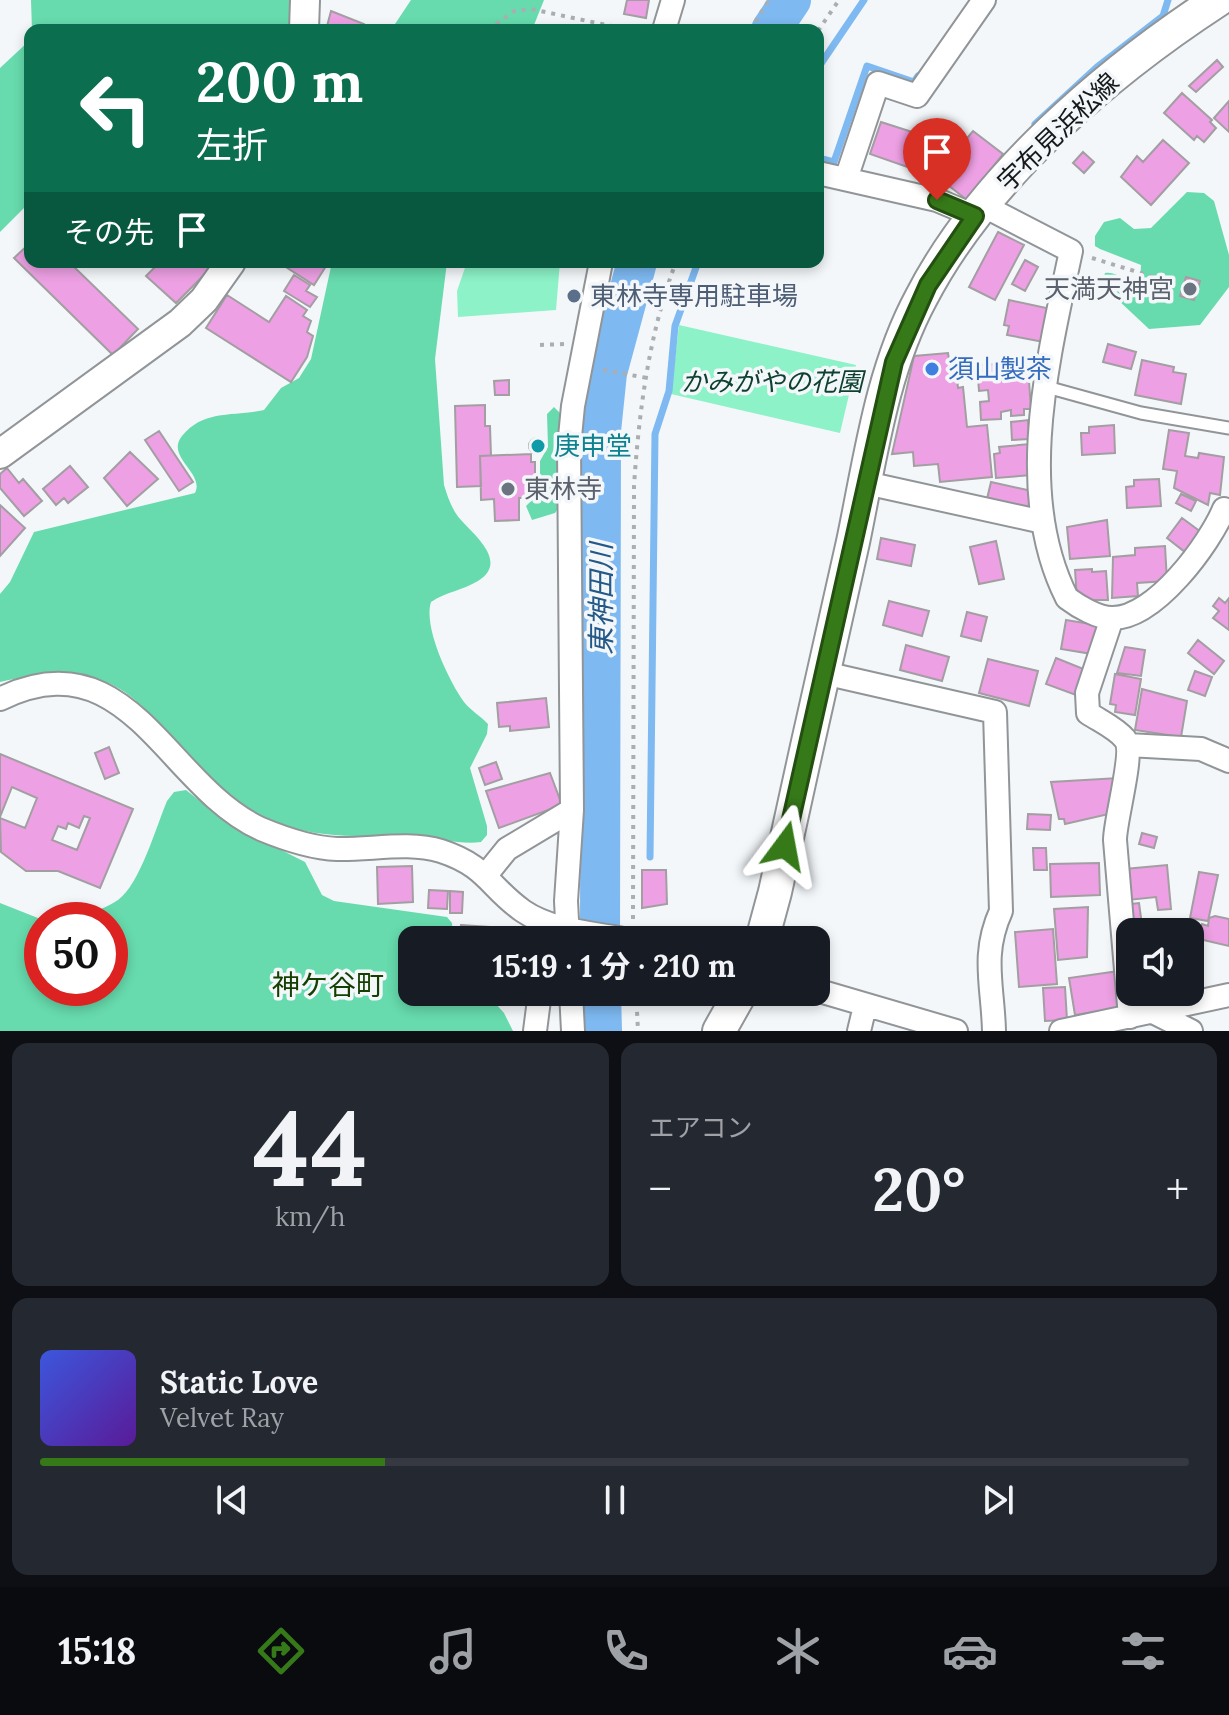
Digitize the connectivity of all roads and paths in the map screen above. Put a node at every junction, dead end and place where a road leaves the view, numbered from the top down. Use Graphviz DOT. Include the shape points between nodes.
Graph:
graph roads {
  1 [pos="305,0"];
  2 [pos="673,0"];
  3 [pos="769,0"];
  4 [pos="839,0"];
  5 [pos="984,0"];
  6 [pos="1218,0"];
  7 [pos="304,24"];
  8 [pos="496,24"];
  9 [pos="602,24"];
  10 [pos="666,24"];
  11 [pos="754,24"];
  12 [pos="823,24"];
  13 [pos="824,174"];
  14 [pos="846,179"];
  15 [pos="980,211"];
  16 [pos="1078,253"];
  17 [pos="227,268"];
  18 [pos="600,268"];
  19 [pos="674,268"];
  20 [pos="1170,282"];
  21 [pos="601,369"];
  22 [pos="647,378"];
  23 [pos="1042,386"];
  24 [pos="1229,428"];
  25 [pos="0,454"];
  26 [pos="866,483"];
  27 [pos="1226,502"];
  28 [pos="1043,522"];
  29 [pos="1112,618"];
  30 [pos="824,673"];
  31 [pos="0,699"];
  32 [pos="1128,745"];
  33 [pos="1229,761"];
  34 [pos="572,810"];
  35 [pos="486,875"];
  36 [pos="550,926"];
  37 [pos="565,926"];
  38 [pos="630,926"];
  39 [pos="765,926"];
  40 [pos="830,995"];
  41 [pos="1229,995"];
  42 [pos="538,1006"];
  43 [pos="572,1006"];
  44 [pos="637,1006"];
  45 [pos="733,1006"];
  46 [pos="865,1006"];
  47 [pos="1153,1012"];
  48 [pos="1130,1017"];
  49 [pos="535,1031"];
  50 [pos="573,1031"];
  51 [pos="638,1031"];
  52 [pos="719,1031"];
  53 [pos="859,1031"];
  54 [pos="956,1031"];
  55 [pos="994,1031"];
  56 [pos="1061,1031"];
  57 [pos="1191,1031"];
  1 -- 7 [label="street"];
  2 -- 10 [label="street"];
  3 -- 11 [label="path"];
  4 -- 12 [label="path"];
  5 -- 14 [label="street" via="917,96 878,83"];
  6 -- 15 [label="main road, 宇布見浜松線" via="1109,81"];
  8 -- 9 [label="path" via="514,11 531,9"];
  13 -- 14 [label="street"];
  14 -- 15 [label="street"];
  15 -- 23 [label="street" via="1071,251"];
  15 -- 26 [label="main road, 宇布見浜松線" via="936,270 906,330 885,394"];
  16 -- 20 [label="path"];
  17 -- 25 [label="street" via="180,323"];
  18 -- 34 [label="street" via="569,447"];
  19 -- 22 [label="path" via="656,324"];
  21 -- 22 [label="path"];
  22 -- 38 [label="path" via="637,435 632,537"];
  23 -- 24 [label="lane" via="1141,413"];
  23 -- 28 [label="street"];
  26 -- 28 [label="street"];
  26 -- 30 [label="main road, 宇布見浜松線"];
  27 -- 29 [label="street" via="1209,539 1168,587 1130,614"];
  28 -- 29 [label="street" via="1067,598"];
  29 -- 32 [label="street" via="1087,693 1088,713"];
  30 -- 39 [label="main road, 宇布見浜松線"];
  30 -- 55 [label="street" via="995,712 1001,911 990,936 988,984"];
  31 -- 35 [label="street" via="43,684 92,689 135,713 214,798 258,827 334,849 436,850"];
  32 -- 33 [label="street" via="1201,749"];
  32 -- 48 [label="street" via="1115,840"];
  34 -- 35 [label="street" via="507,849"];
  34 -- 37 [label="street"];
  35 -- 36 [label="street" via="523,911"];
  40 -- 46 [label="street"];
  41 -- 47 [label="street"];
  42 -- 49 [label="street"];
  43 -- 50 [label="street"];
  44 -- 51 [label="path"];
  45 -- 52 [label="main road"];
  46 -- 53 [label="street"];
  46 -- 54 [label="street"];
  47 -- 48 [label="street"];
  47 -- 57 [label="street"];
  48 -- 56 [label="street"];
}
